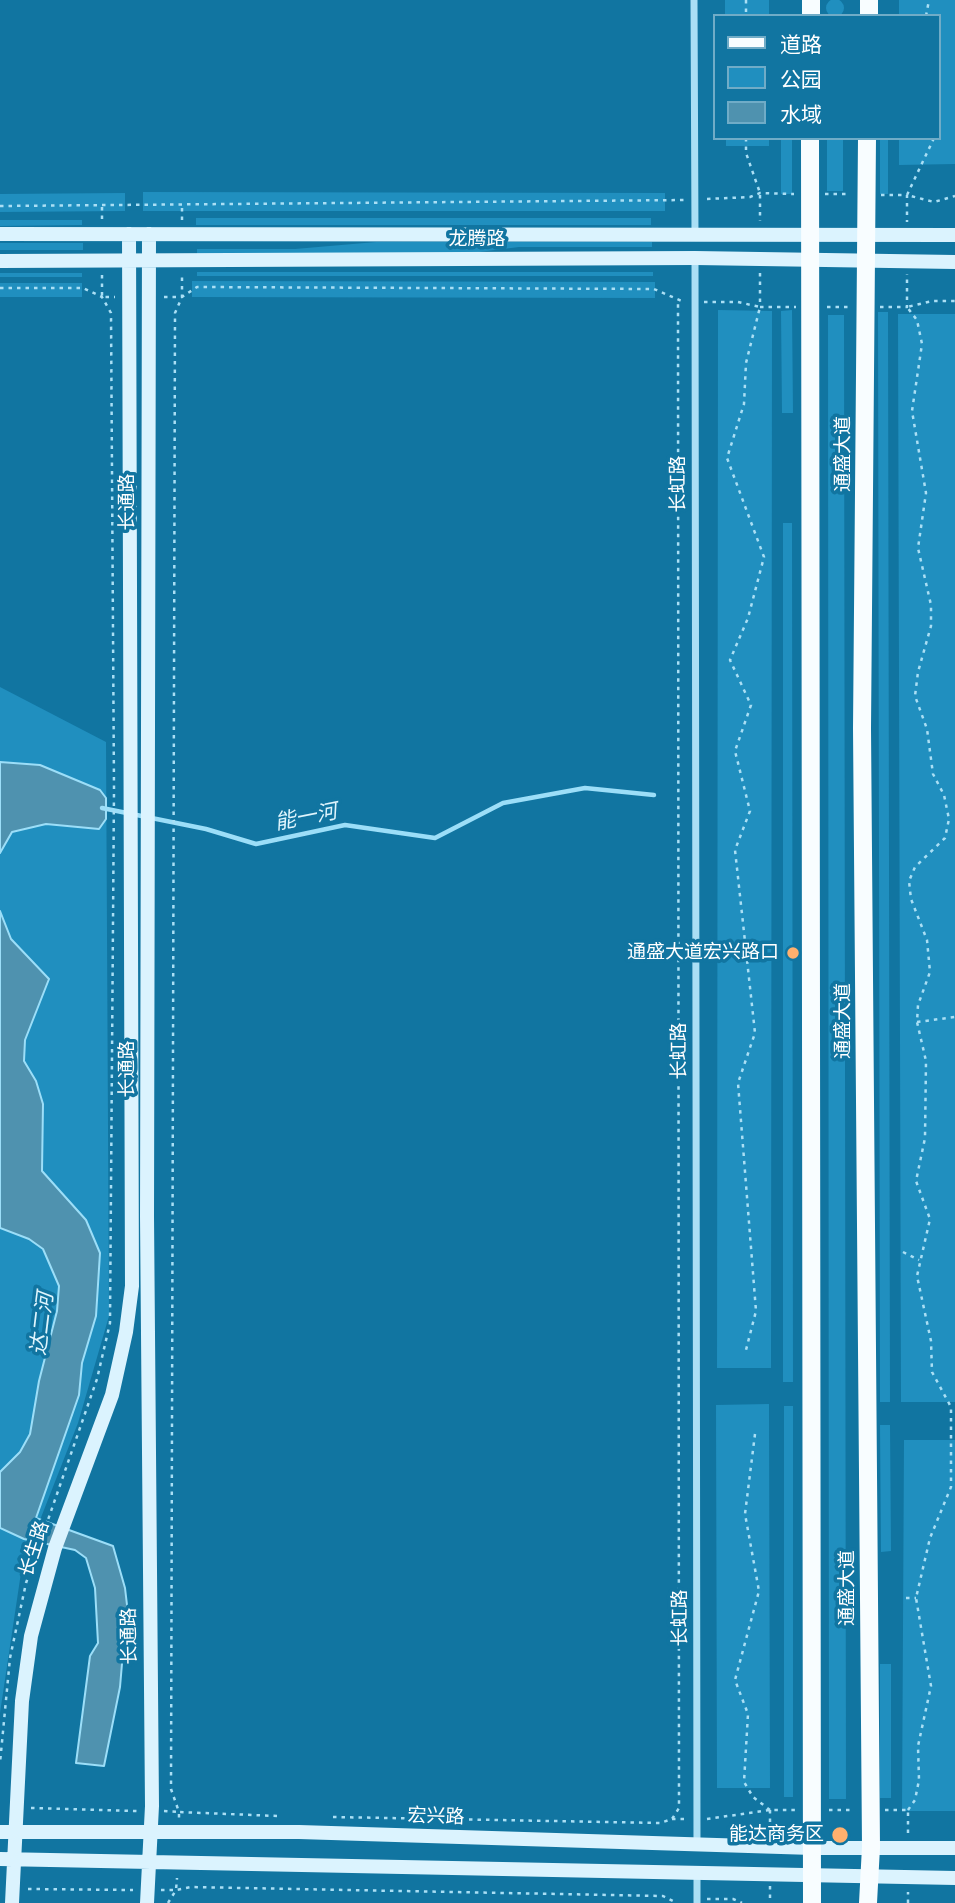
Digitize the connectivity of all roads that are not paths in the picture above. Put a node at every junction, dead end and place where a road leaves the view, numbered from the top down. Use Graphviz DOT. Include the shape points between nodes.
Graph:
graph roads {
  1 [pos="694,0"];
  2 [pos="810,140"];
  3 [pos="867,140"];
  4 [pos="695,233"];
  5 [pos="865,233"];
  6 [pos="0,234"];
  7 [pos="129,234"];
  8 [pos="149,234"];
  9 [pos="810,234"];
  10 [pos="955,235"];
  11 [pos="695,258"];
  12 [pos="808,259"];
  13 [pos="131,260"];
  14 [pos="0,261"];
  15 [pos="149,261"];
  16 [pos="866,261"];
  17 [pos="955,262"];
  18 [pos="133,1216"];
  19 [pos="7,1832"];
  20 [pos="151,1832"];
  21 [pos="697,1844"];
  22 [pos="871,1847"];
  23 [pos="813,1848"];
  24 [pos="955,1848"];
  25 [pos="6,1860"];
  26 [pos="152,1862"];
  27 [pos="697,1872"];
  28 [pos="812,1875"];
  29 [pos="868,1877"];
  30 [pos="955,1878"];
  31 [pos="12,1903"];
  32 [pos="147,1903"];
  33 [pos="697,1903"];
  34 [pos="812,1903"];
  35 [pos="869,1903"];
  1 -- 4 [label="street"];
  2 -- 9 [label="main road, 通盛大道"];
  3 -- 5 [label="main road, 通盛大道"];
  4 -- 8 [label="main road, 龙腾路"];
  4 -- 9 [label="main road, 龙腾路"];
  5 -- 9 [label="main road, 龙腾路"];
  5 -- 10 [label="main road, 龙腾路"];
  5 -- 16 [label="main road, 通盛大道"];
  6 -- 7 [label="main road, 龙腾路"];
  7 -- 8 [label="main road, 龙腾路"];
  7 -- 13 [label="main road, 长通路"];
  8 -- 15 [label="main road, 长通路"];
  9 -- 12 [label="main road, 通盛大道"];
  11 -- 12 [label="main road, 龙腾路"];
  11 -- 15 [label="main road, 龙腾路"];
  11 -- 21 [label="street, 长虹路"];
  12 -- 16 [label="main road, 龙腾路"];
  12 -- 23 [label="main road, 通盛大道"];
  13 -- 14 [label="main road, 龙腾路"];
  13 -- 15 [label="main road, 龙腾路"];
  13 -- 18 [label="main road, 长通路"];
  15 -- 20 [label="main road, 长通路"];
  16 -- 17 [label="main road, 龙腾路"];
  16 -- 22 [label="main road, 通盛大道" via="862,742"];
  18 -- 19 [label="main road, 长生路" via="126,1332 112,1395 55,1548 31,1636"];
  19 -- 20 [label="main road, 宏兴路"];
  19 -- 25 [label="main road, 长生路"];
  20 -- 21 [label="main road, 宏兴路"];
  20 -- 26 [label="main road, 长通路"];
  21 -- 23 [label="main road, 宏兴路"];
  22 -- 23 [label="main road, 宏兴路"];
  22 -- 24 [label="main road, 宏兴路"];
  22 -- 29 [label="main road, 通盛大道"];
  23 -- 28 [label="main road, 通盛大道"];
  25 -- 26 [label="main road"];
  25 -- 31 [label="main road, 长生路"];
  26 -- 27 [label="main road"];
  26 -- 32 [label="main road, 长通路"];
  27 -- 28 [label="main road"];
  27 -- 33 [label="street"];
  28 -- 29 [label="main road"];
  28 -- 34 [label="main road, 通盛大道"];
  29 -- 30 [label="main road"];
  29 -- 35 [label="main road, 通盛大道"];
}
